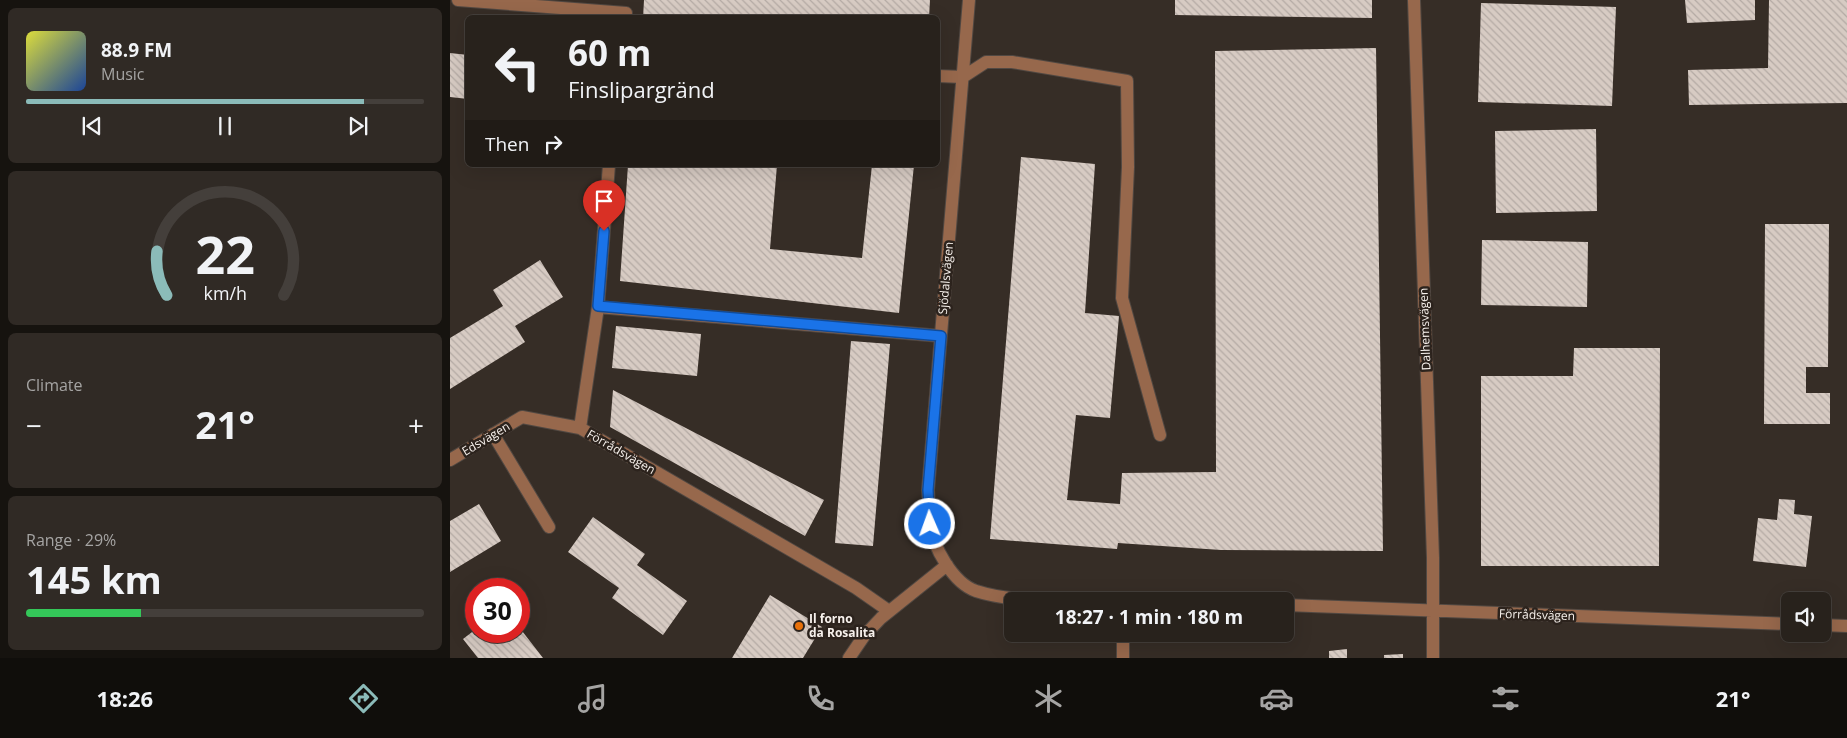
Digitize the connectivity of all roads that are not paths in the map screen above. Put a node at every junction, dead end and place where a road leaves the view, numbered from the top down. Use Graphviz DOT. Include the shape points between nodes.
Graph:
graph roads {
  1 [pos="458,0"];
  2 [pos="969,0"];
  3 [pos="1414,0"];
  4 [pos="626,10"];
  5 [pos="940,76"];
  6 [pos="963,76"];
  7 [pos="609,167"];
  8 [pos="598,306"];
  9 [pos="941,336"];
  10 [pos="580,428"];
  11 [pos="493,434"];
  12 [pos="1160,436"];
  13 [pos="450,460"];
  14 [pos="549,526"];
  15 [pos="947,565"];
  16 [pos="1004,596"];
  17 [pos="1294,605"];
  18 [pos="889,611"];
  19 [pos="1433,611"];
  20 [pos="1781,624"];
  21 [pos="1831,625"];
  22 [pos="1847,626"];
  23 [pos="1123,642"];
  24 [pos="849,658"];
  25 [pos="1123,658"];
  26 [pos="1433,658"];
  1 -- 4 [label="street"];
  2 -- 6 [label="street, Sjödalsvägen"];
  3 -- 19 [label="street, Dalhemsvägen"];
  5 -- 6 [label="street"];
  6 -- 9 [label="street, Sjödalsvägen"];
  6 -- 12 [label="street" via="986,62 1012,62 1127,82 1128,167 1122,298"];
  7 -- 8 [label="street, Förrådsvägen"];
  8 -- 9 [label="street"];
  8 -- 10 [label="street, Förrådsvägen"];
  9 -- 15 [label="street, Sjödalsvägen" via="928,490 935,545"];
  10 -- 11 [label="street, Edsvägen" via="522,417"];
  10 -- 18 [label="street, Förrådsvägen" via="856,588"];
  11 -- 13 [label="street, Edsvägen"];
  11 -- 14 [label="street"];
  15 -- 16 [label="street" via="958,579 974,590"];
  15 -- 18 [label="street"];
  17 -- 19 [label="street, Förrådsvägen"];
  18 -- 24 [label="street" via="864,636"];
  19 -- 20 [label="street, Förrådsvägen"];
  19 -- 26 [label="street, Dalhemsvägen"];
  21 -- 22 [label="street"];
  23 -- 25 [label="street"];
}
